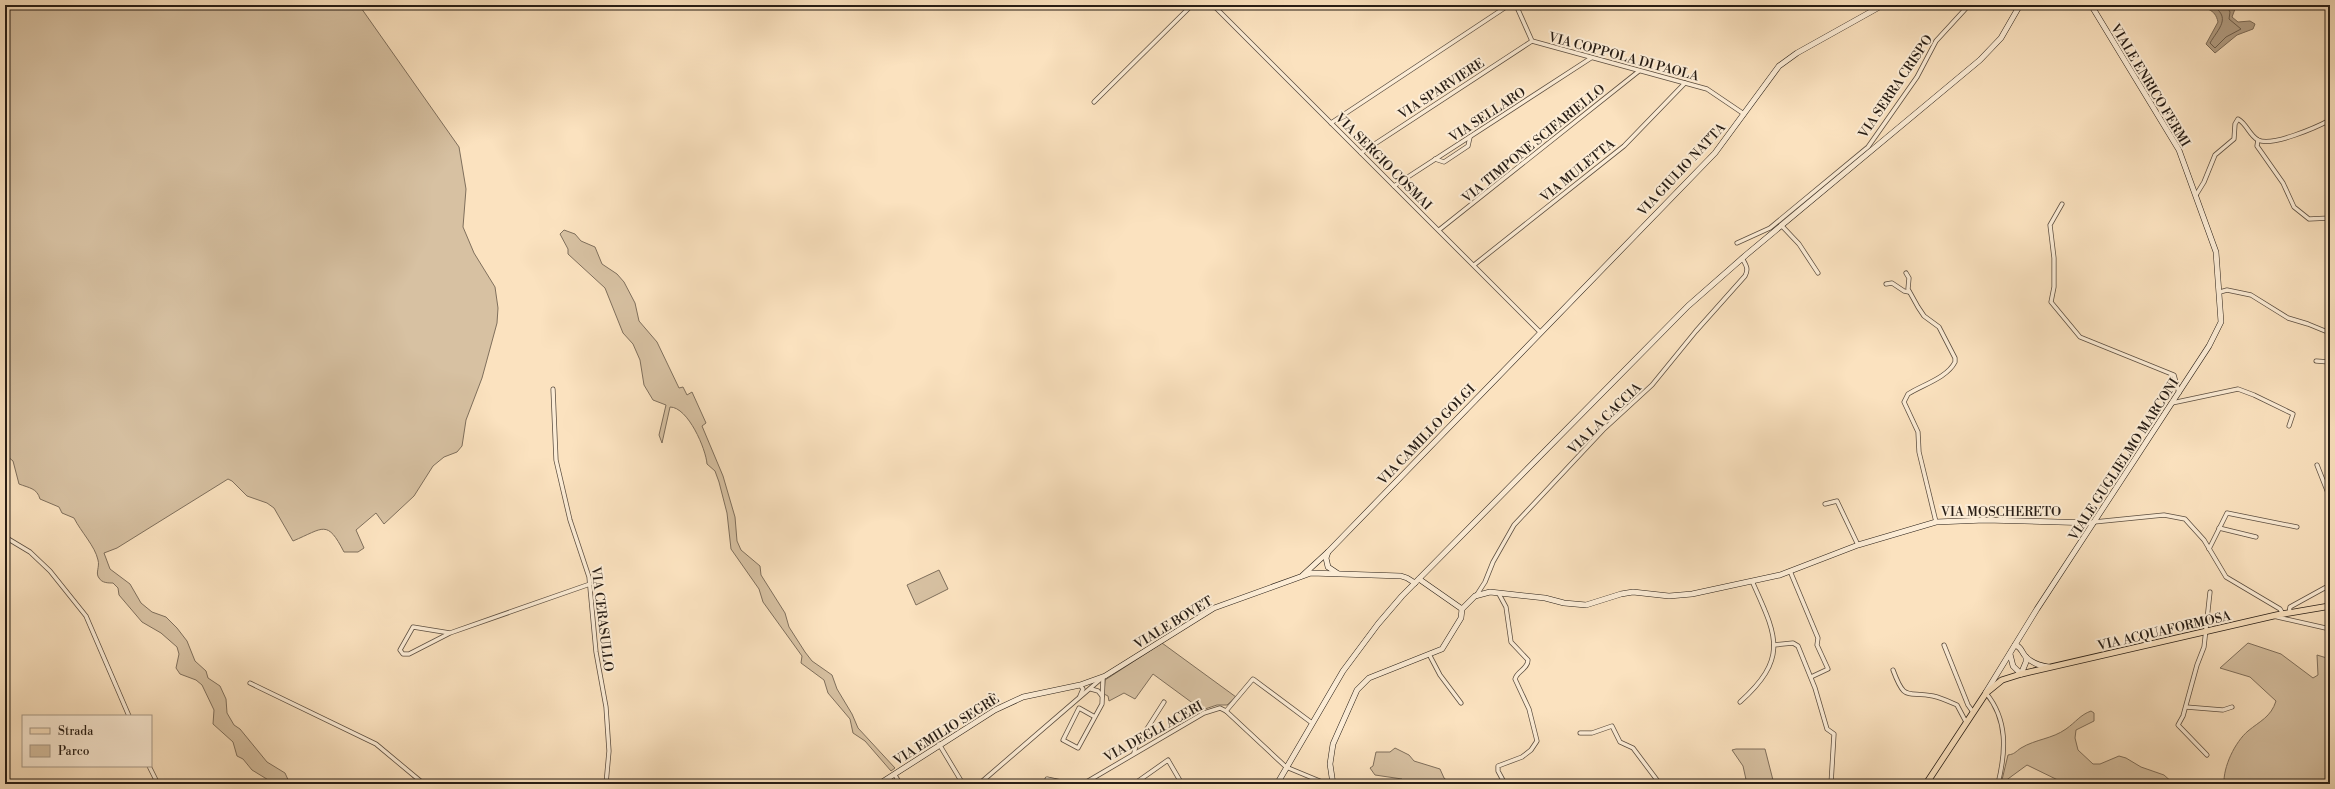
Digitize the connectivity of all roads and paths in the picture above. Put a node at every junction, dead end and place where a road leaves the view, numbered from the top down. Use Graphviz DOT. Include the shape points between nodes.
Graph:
graph roads {
  1 [pos="1192,5"];
  2 [pos="1213,5"];
  3 [pos="1509,5"];
  4 [pos="1516,5"];
  5 [pos="1883,5"];
  6 [pos="1969,5"];
  7 [pos="2020,5"];
  8 [pos="2091,5"];
  9 [pos="1532,42"];
  10 [pos="1591,58"];
  11 [pos="1639,71"];
  12 [pos="1685,84"];
  13 [pos="1094,102"];
  14 [pos="1744,114"];
  15 [pos="2330,120"];
  16 [pos="1331,123"];
  17 [pos="1470,137"];
  18 [pos="2258,140"];
  19 [pos="1361,153"];
  20 [pos="1435,159"];
  21 [pos="1394,186"];
  22 [pos="2196,195"];
  23 [pos="2062,204"];
  24 [pos="2330,218"];
  25 [pos="1781,225"];
  26 [pos="1439,230"];
  27 [pos="1737,243"];
  28 [pos="1742,258"];
  29 [pos="1474,265"];
  30 [pos="1906,273"];
  31 [pos="1818,274"];
  32 [pos="1886,284"];
  33 [pos="1909,292"];
  34 [pos="2220,292"];
  35 [pos="1540,332"];
  36 [pos="2330,333"];
  37 [pos="2316,360"];
  38 [pos="2330,360"];
  39 [pos="553,389"];
  40 [pos="2179,393"];
  41 [pos="2172,403"];
  42 [pos="2289,426"];
  43 [pos="2317,465"];
  44 [pos="2330,498"];
  45 [pos="1825,504"];
  46 [pos="1934,522"];
  47 [pos="2094,522"];
  48 [pos="2297,527"];
  49 [pos="2220,528"];
  50 [pos="6,537"];
  51 [pos="2256,537"];
  52 [pos="1858,545"];
  53 [pos="2208,549"];
  54 [pos="1328,552"];
  55 [pos="1790,571"];
  56 [pos="1338,574"];
  57 [pos="1303,575"];
  58 [pos="1417,581"];
  59 [pos="1752,581"];
  60 [pos="590,584"];
  61 [pos="2330,585"];
  62 [pos="2210,592"];
  63 [pos="1499,594"];
  64 [pos="1475,596"];
  65 [pos="2330,606"];
  66 [pos="1462,609"];
  67 [pos="2286,613"];
  68 [pos="2272,616"];
  69 [pos="2330,629"];
  70 [pos="2024,632"];
  71 [pos="2204,632"];
  72 [pos="450,633"];
  73 [pos="1774,645"];
  74 [pos="1944,645"];
  75 [pos="2015,646"];
  76 [pos="2020,648"];
  77 [pos="2010,654"];
  78 [pos="1430,656"];
  79 [pos="2026,657"];
  80 [pos="2049,667"];
  81 [pos="1894,670"];
  82 [pos="2021,674"];
  83 [pos="1105,676"];
  84 [pos="1811,677"];
  85 [pos="250,683"];
  86 [pos="1080,686"];
  87 [pos="1091,689"];
  88 [pos="1986,692"];
  89 [pos="1103,698"];
  90 [pos="1078,700"];
  91 [pos="1164,702"];
  92 [pos="1740,702"];
  93 [pos="1461,703"];
  94 [pos="2186,707"];
  95 [pos="2232,707"];
  96 [pos="1226,711"];
  97 [pos="1973,712"];
  98 [pos="129,715"];
  99 [pos="1095,717"];
  100 [pos="1966,722"];
  101 [pos="1312,723"];
  102 [pos="1580,733"];
  103 [pos="939,744"];
  104 [pos="1134,753"];
  105 [pos="2207,755"];
  106 [pos="150,767"];
  107 [pos="1286,767"];
  108 [pos="895,775"];
  109 [pos="1047,779"];
  110 [pos="983,782"];
  111 [pos="1278,782"];
  112 [pos="158,784"];
  113 [pos="424,784"];
  114 [pos="606,784"];
  115 [pos="879,784"];
  116 [pos="900,784"];
  117 [pos="963,784"];
  118 [pos="978,784"];
  119 [pos="1071,784"];
  120 [pos="1083,784"];
  121 [pos="1134,784"];
  122 [pos="1182,784"];
  123 [pos="1327,784"];
  124 [pos="1334,784"];
  125 [pos="1505,784"];
  126 [pos="1660,784"];
  127 [pos="1831,784"];
  128 [pos="1926,784"];
  129 [pos="1998,784"];
  1 -- 13 [label="street"];
  2 -- 16 [label="street, VIA SERGIO COSMAI"];
  3 -- 16 [label="street"];
  4 -- 9 [label="street, VIA COPPOLA DI PAOLA"];
  5 -- 14 [label="street, VIA GIULIO NATTA" via="1786,60 1773,73"];
  6 -- 27 [label="street, VIA SERRA CRISPO" via="1936,41 1917,77 1868,147 1770,228"];
  7 -- 25 [label="street" via="2001,38 1980,60"];
  8 -- 22 [label="street, VIALE ENRICO FERMI" via="2172,137"];
  9 -- 10 [label="street, VIA COPPOLA DI PAOLA"];
  9 -- 19 [label="street, VIA SPARVIERE"];
  10 -- 11 [label="street, VIA COPPOLA DI PAOLA"];
  10 -- 17 [label="street, VIA SELLARO"];
  11 -- 12 [label="street, VIA COPPOLA DI PAOLA"];
  11 -- 26 [label="street, VIA TIMPONE SCIFARIELLO"];
  12 -- 14 [label="street, VIA COPPOLA DI PAOLA" via="1707,89"];
  12 -- 29 [label="street, VIA MULETTA" via="1624,146"];
  14 -- 35 [label="street, VIA GIULIO NATTA" via="1715,153"];
  15 -- 18 [label="street" via="2308,131 2285,138"];
  16 -- 19 [label="street, VIA SERGIO COSMAI"];
  17 -- 20 [label="street, VIA SELLARO"];
  17 -- 20 [label="street" via="1468,146 1444,162"];
  18 -- 22 [label="street" via="2238,119 2234,139 2215,155"];
  18 -- 24 [label="street" via="2257,146 2283,183 2294,207 2309,219"];
  19 -- 21 [label="street, VIA SERGIO COSMAI"];
  20 -- 21 [label="street, VIA SELLARO"];
  21 -- 26 [label="street, VIA SERGIO COSMAI"];
  22 -- 34 [label="street, VIALE ENRICO FERMI" via="2216,252"];
  23 -- 40 [label="street" via="2050,225 2054,258 2054,287 2050,299 2080,337 2170,372 2174,375"];
  25 -- 28 [label="street"];
  25 -- 31 [label="street" via="1799,244"];
  26 -- 29 [label="street, VIA SERGIO COSMAI"];
  28 -- 58 [label="street" via="1688,306"];
  28 -- 64 [label="street, VIA LA CACCIA" via="1748,271 1745,276 1652,386 1603,430 1514,525 1485,582"];
  29 -- 35 [label="street, VIA SERGIO COSMAI"];
  30 -- 33 [label="street" via="1909,278"];
  32 -- 33 [label="street" via="1892,283"];
  33 -- 46 [label="street" via="1924,316 1939,327 1950,344 1955,362 1935,380 1908,394 1904,402 1918,432 1919,452"];
  34 -- 36 [label="street" via="2228,290 2251,295 2288,318"];
  34 -- 40 [label="street, VIALE GUGLIELMO MARCONI" via="2221,316 2218,330"];
  35 -- 54 [label="street, VIA CAMILLO GOLGI"];
  37 -- 38 [label="street"];
  39 -- 60 [label="street, VIA CERASULLO" via="556,460 570,520"];
  40 -- 41 [label="street, VIALE GUGLIELMO MARCONI"];
  41 -- 42 [label="street" via="2238,389 2269,401 2292,414"];
  41 -- 47 [label="street, VIALE GUGLIELMO MARCONI"];
  43 -- 44 [label="street"];
  45 -- 52 [label="street" via="1837,501"];
  46 -- 47 [label="street, VIA MOSCHERETO"];
  46 -- 52 [label="street, VIA MOSCHERETO"];
  47 -- 53 [label="street" via="2164,515 2180,517 2194,528"];
  47 -- 70 [label="street, VIALE GUGLIELMO MARCONI"];
  48 -- 49 [label="street" via="2227,513"];
  49 -- 51 [label="street"];
  49 -- 53 [label="street"];
  50 -- 98 [label="street" via="30,552 86,616"];
  52 -- 55 [label="street, VIA MOSCHERETO"];
  53 -- 67 [label="street" via="2226,577"];
  54 -- 56 [label="street" via="1328,567"];
  54 -- 57 [label="street, VIA CAMILLO GOLGI"];
  55 -- 59 [label="street, VIA MOSCHERETO"];
  55 -- 84 [label="street" via="1828,669"];
  56 -- 57 [label="street" via="1320,572"];
  56 -- 58 [label="street" via="1401,576"];
  57 -- 83 [label="street, VIALE BOVET" via="1214,608"];
  58 -- 66 [label="street"];
  58 -- 101 [label="street" via="1359,648"];
  59 -- 63 [label="street, VIA MOSCHERETO" via="1692,594 1621,594 1586,606 1545,598"];
  59 -- 73 [label="street" via="1772,626"];
  60 -- 72 [label="street"];
  60 -- 114 [label="street, VIA CERASULLO" via="596,652 606,707 609,751"];
  61 -- 67 [label="street" via="2290,607"];
  62 -- 71 [label="street"];
  63 -- 64 [label="street, VIA MOSCHERETO" via="1490,592"];
  63 -- 125 [label="street" via="1506,607 1511,642 1528,660 1516,679 1529,709 1536,736 1535,746 1528,754 1498,766"];
  64 -- 66 [label="street"];
  65 -- 67 [label="main road, VIA ACQUAFORMOSA"];
  66 -- 78 [label="street" via="1461,618 1447,642 1442,649"];
  67 -- 68 [label="main road, VIA ACQUAFORMOSA"];
  68 -- 69 [label="street"];
  68 -- 71 [label="main road, VIA ACQUAFORMOSA"];
  70 -- 75 [label="street, VIALE GUGLIELMO MARCONI"];
  70 -- 76 [label="street"];
  71 -- 80 [label="main road, VIA ACQUAFORMOSA"];
  71 -- 94 [label="street" via="2204,647"];
  72 -- 72 [label="street" via="413,627 400,652 409,654"];
  73 -- 84 [label="street" via="1793,643 1798,646"];
  73 -- 92 [label="street" via="1769,670"];
  74 -- 97 [label="street"];
  75 -- 76 [label="street"];
  75 -- 77 [label="street, VIALE GUGLIELMO MARCONI"];
  76 -- 79 [label="street"];
  77 -- 82 [label="street" via="2013,666"];
  77 -- 88 [label="street, VIALE GUGLIELMO MARCONI"];
  78 -- 93 [label="street" via="1440,675"];
  78 -- 124 [label="street" via="1400,664 1369,678 1357,690 1333,744 1330,764"];
  79 -- 80 [label="street" via="2039,665"];
  79 -- 82 [label="street"];
  80 -- 82 [label="main road, VIA ACQUAFORMOSA"];
  81 -- 100 [label="street" via="1899,686 1904,691 1912,696 1932,696 1957,705"];
  82 -- 88 [label="main road, VIA ACQUAFORMOSA" via="2002,680"];
  83 -- 86 [label="street, VIALE BOVET"];
  83 -- 87 [label="street"];
  83 -- 89 [label="street" via="1102,684"];
  84 -- 127 [label="street" via="1827,729 1834,734"];
  85 -- 113 [label="street" via="376,744"];
  86 -- 90 [label="street" via="1083,689"];
  86 -- 103 [label="street, VIA EMILIO SEGRÈ" via="1036,693 1017,699"];
  87 -- 89 [label="street" via="1098,691"];
  87 -- 90 [label="street"];
  88 -- 97 [label="main road"];
  88 -- 129 [label="street" via="2000,717 2004,749"];
  89 -- 99 [label="street"];
  90 -- 110 [label="street"];
  91 -- 104 [label="street"];
  94 -- 95 [label="street" via="2223,710"];
  94 -- 105 [label="street" via="2178,725"];
  96 -- 101 [label="street" via="1253,680"];
  96 -- 104 [label="street, VIA DEGLI ACERI" via="1220,708 1204,712"];
  96 -- 107 [label="street"];
  97 -- 100 [label="main road"];
  99 -- 99 [label="street" via="1078,748 1063,740 1079,708"];
  100 -- 128 [label="main road"];
  101 -- 107 [label="street"];
  102 -- 126 [label="street" via="1592,733 1612,726 1620,742 1633,748"];
  103 -- 108 [label="street, VIA EMILIO SEGRÈ"];
  103 -- 117 [label="street"];
  104 -- 120 [label="street, VIA DEGLI ACERI"];
  106 -- 112 [label="street"];
  107 -- 111 [label="street"];
  107 -- 123 [label="street"];
  108 -- 115 [label="street, VIA EMILIO SEGRÈ"];
  108 -- 116 [label="street"];
  109 -- 119 [label="street"];
  110 -- 118 [label="street"];
  121 -- 122 [label="street" via="1168,760"];
}
